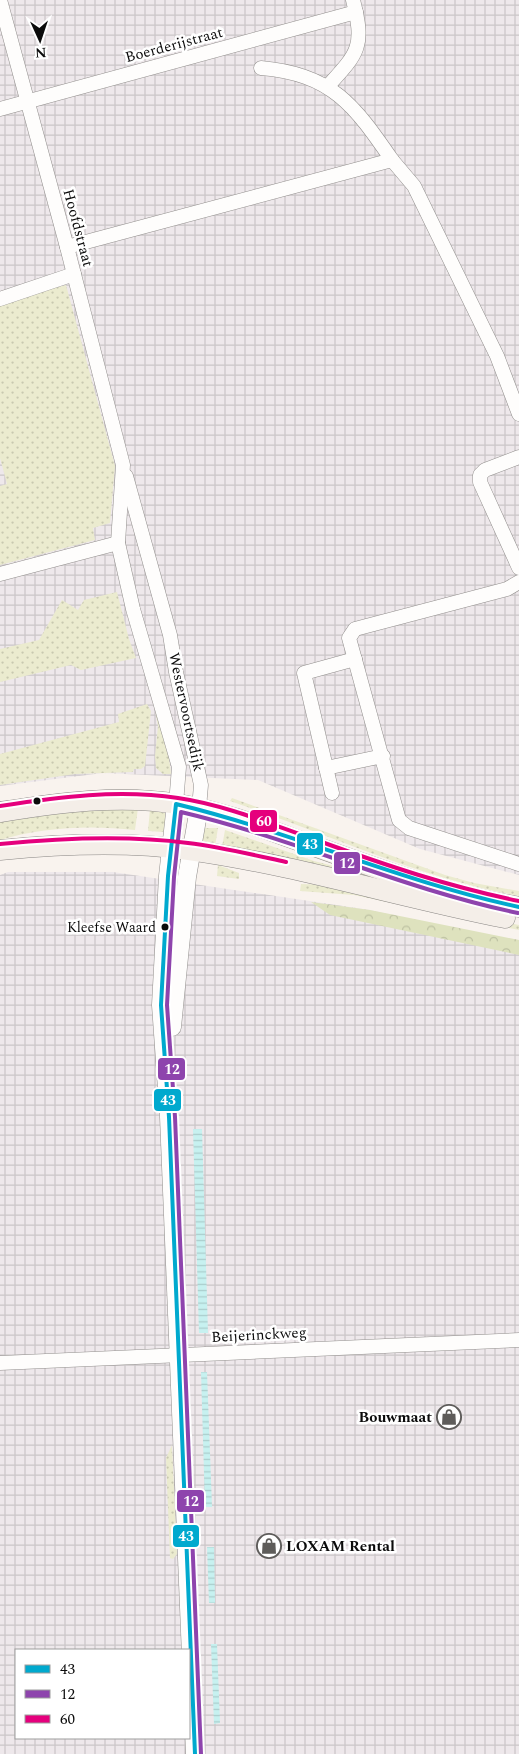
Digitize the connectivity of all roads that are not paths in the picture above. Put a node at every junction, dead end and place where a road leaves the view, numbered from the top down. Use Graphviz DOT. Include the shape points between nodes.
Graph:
graph roads {
  1 [pos="0,0"];
  2 [pos="355,6"];
  3 [pos="261,68"];
  4 [pos="328,86"];
  5 [pos="26,102"];
  6 [pos="0,109"];
  7 [pos="392,160"];
  8 [pos="67,246"];
  9 [pos="74,274"];
  10 [pos="0,299"];
  11 [pos="519,414"];
  12 [pos="519,457"];
  13 [pos="123,465"];
  14 [pos="118,543"];
  15 [pos="519,568"];
  16 [pos="0,574"];
  17 [pos="519,582"];
  18 [pos="166,617"];
  19 [pos="142,639"];
  20 [pos="355,659"];
  21 [pos="176,672"];
  22 [pos="155,678"];
  23 [pos="383,756"];
  24 [pos="326,768"];
  25 [pos="332,793"];
  26 [pos="176,804"];
  27 [pos="199,808"];
  28 [pos="0,812"];
  29 [pos="180,849"];
  30 [pos="0,850"];
  31 [pos="519,864"];
  32 [pos="519,906"];
  33 [pos="519,920"];
  34 [pos="519,1340"];
  35 [pos="179,1355"];
  36 [pos="0,1363"];
  37 [pos="195,1754"];
  1 -- 5 [label="street, Hoofdstraat"];
  2 -- 4 [label="street" via="359,43 354,56"];
  2 -- 5 [label="street, Boerderijstraat"];
  3 -- 4 [label="street" via="285,70"];
  4 -- 7 [label="street" via="358,111"];
  5 -- 6 [label="street, Boerderijstraat"];
  5 -- 8 [label="street, Hoofdstraat"];
  7 -- 8 [label="street"];
  7 -- 11 [label="street" via="414,186 497,356"];
  8 -- 9 [label="street, Hoofdstraat"];
  9 -- 10 [label="street"];
  9 -- 13 [label="street, Hoofdstraat"];
  12 -- 15 [label="street" via="485,470 480,475 480,482"];
  13 -- 14 [label="street, Hoofdstraat"];
  13 -- 18 [label="street, Hoofdstraat"];
  14 -- 16 [label="street"];
  14 -- 19 [label="street, Hoofdstraat"];
  17 -- 20 [label="street" via="507,589 355,629 350,638"];
  18 -- 21 [label="street, Westervoortsedijk"];
  19 -- 22 [label="street, Westervoortsedijk"];
  20 -- 23 [label="street"];
  20 -- 24 [label="street" via="304,673"];
  21 -- 22 [label="street"];
  21 -- 27 [label="street, Westervoortsedijk" via="201,785"];
  22 -- 26 [label="street, Westervoortsedijk" via="179,767"];
  23 -- 24 [label="street"];
  23 -- 31 [label="street" via="399,820 410,828"];
  24 -- 25 [label="street"];
  26 -- 27 [label="main road"];
  26 -- 28 [label="main road" via="88,800"];
  26 -- 29 [label="street"];
  27 -- 29 [label="street"];
  27 -- 32 [label="main road" via="431,885"];
  29 -- 30 [label="main road" via="109,845"];
  29 -- 33 [label="main road" via="345,880 434,904"];
  29 -- 35 [label="street" via="167,1077"];
  34 -- 35 [label="street, Beijerinckweg"];
  35 -- 36 [label="street, Beijerinckweg"];
  35 -- 37 [label="street"];
}
